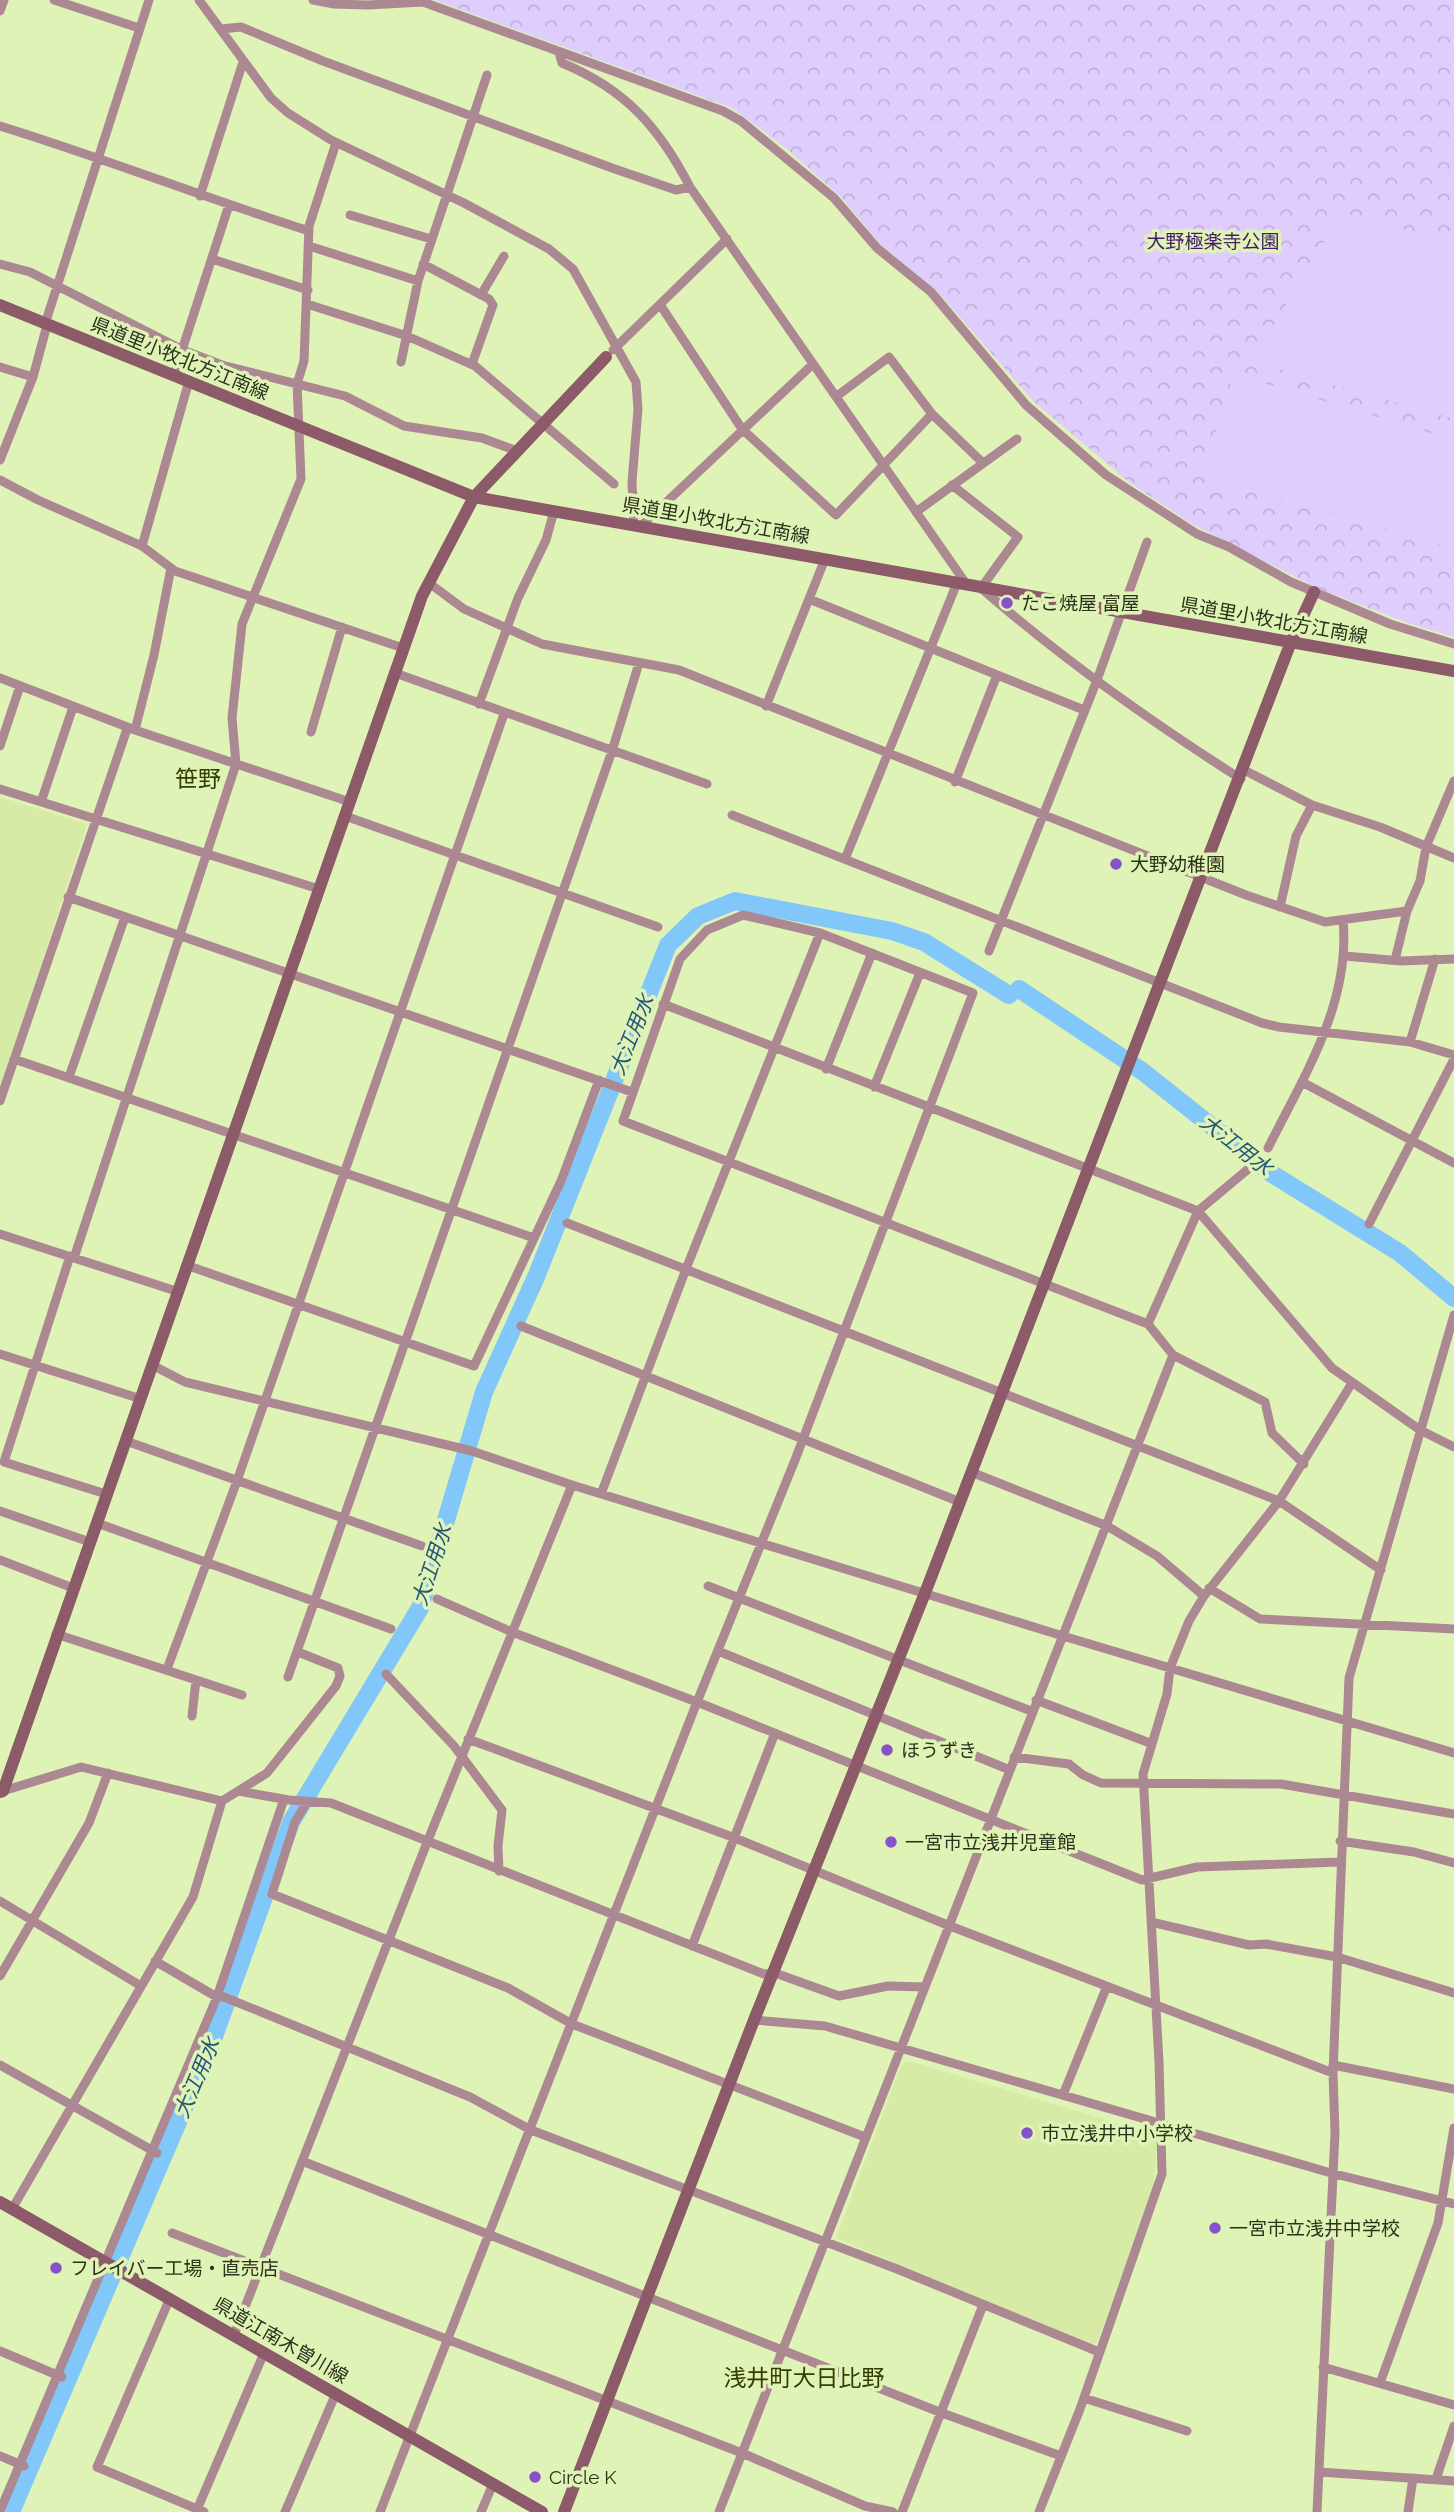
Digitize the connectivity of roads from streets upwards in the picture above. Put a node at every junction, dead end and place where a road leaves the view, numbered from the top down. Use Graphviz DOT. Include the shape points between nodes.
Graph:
graph roads {
  1 [pos="4,0"];
  2 [pos="54,0"];
  3 [pos="149,0"];
  4 [pos="199,0"];
  5 [pos="313,0"];
  6 [pos="0,10"];
  7 [pos="139,28"];
  8 [pos="221,29"];
  9 [pos="559,52"];
  10 [pos="243,62"];
  11 [pos="487,75"];
  12 [pos="473,117"];
  13 [pos="0,126"];
  14 [pos="336,143"];
  15 [pos="97,156"];
  16 [pos="690,187"];
  17 [pos="445,195"];
  18 [pos="200,196"];
  19 [pos="229,205"];
  20 [pos="351,215"];
  21 [pos="309,231"];
  22 [pos="431,239"];
  23 [pos="727,239"];
  24 [pos="309,246"];
  25 [pos="504,256"];
  26 [pos="212,259"];
  27 [pos="0,264"];
  28 [pos="423,264"];
  29 [pos="418,281"];
  30 [pos="56,285"];
  31 [pos="308,290"];
  32 [pos="481,295"];
  33 [pos="307,304"];
  34 [pos="0,305"];
  35 [pos="661,306"];
  36 [pos="46,324"];
  37 [pos="407,335"];
  38 [pos="183,350"];
  39 [pos="611,353"];
  40 [pos="401,362"];
  41 [pos="472,364"];
  42 [pos="813,364"];
  43 [pos="0,367"];
  44 [pos="174,375"];
  45 [pos="33,377"];
  46 [pos="189,381"];
  47 [pos="297,384"];
  48 [pos="836,397"];
  49 [pos="932,414"];
  50 [pos="544,423"];
  51 [pos="298,427"];
  52 [pos="742,429"];
  53 [pos="1017,439"];
  54 [pos="517,451"];
  55 [pos="0,459"];
  56 [pos="984,463"];
  57 [pos="883,465"];
  58 [pos="0,480"];
  59 [pos="614,484"];
  60 [pos="952,485"];
  61 [pos="474,497"];
  62 [pos="554,510"];
  63 [pos="916,512"];
  64 [pos="637,526"];
  65 [pos="1147,541"];
  66 [pos="142,546"];
  67 [pos="825,559"];
  68 [pos="171,568"];
  69 [pos="429,583"];
  70 [pos="962,584"];
  71 [pos="981,588"];
  72 [pos="1314,593"];
  73 [pos="253,599"];
  74 [pos="809,599"];
  75 [pos="1120,612"];
  76 [pos="342,627"];
  77 [pos="509,629"];
  78 [pos="1291,642"];
  79 [pos="1454,644"];
  80 [pos="403,648"];
  81 [pos="930,648"];
  82 [pos="639,663"];
  83 [pos="1454,671"];
  84 [pos="395,673"];
  85 [pos="997,675"];
  86 [pos="0,678"];
  87 [pos="1097,680"];
  88 [pos="20,686"];
  89 [pos="479,704"];
  90 [pos="766,706"];
  91 [pos="74,707"];
  92 [pos="1084,710"];
  93 [pos="504,714"];
  94 [pos="131,730"];
  95 [pos="311,732"];
  96 [pos="0,746"];
  97 [pos="612,751"];
  98 [pos="887,755"];
  99 [pos="236,764"];
  100 [pos="1242,775"];
  101 [pos="1454,781"];
  102 [pos="955,782"];
  103 [pos="707,784"];
  104 [pos="0,789"];
  105 [pos="41,802"];
  106 [pos="350,802"];
  107 [pos="1312,805"];
  108 [pos="1042,814"];
  109 [pos="732,815"];
  110 [pos="345,816"];
  111 [pos="97,820"];
  112 [pos="1426,847"];
  113 [pos="206,854"];
  114 [pos="454,854"];
  115 [pos="1454,858"];
  116 [pos="845,859"];
  117 [pos="1201,876"];
  118 [pos="318,889"];
  119 [pos="561,892"];
  120 [pos="68,897"];
  121 [pos="1280,907"];
  122 [pos="1407,911"];
  123 [pos="125,917"];
  124 [pos="1343,920"];
  125 [pos="1003,921"];
  126 [pos="658,927"];
  127 [pos="820,933"];
  128 [pos="178,935"];
  129 [pos="989,951"];
  130 [pos="872,953"];
  131 [pos="1345,956"];
  132 [pos="1436,959"];
  133 [pos="1454,959"];
  134 [pos="1395,960"];
  135 [pos="920,972"];
  136 [pos="289,974"];
  137 [pos="1161,981"];
  138 [pos="663,1004"];
  139 [pos="400,1013"];
  140 [pos="1324,1033"];
  141 [pos="1410,1042"];
  142 [pos="506,1049"];
  143 [pos="774,1049"];
  144 [pos="1454,1057"];
  145 [pos="14,1059"];
  146 [pos="826,1069"];
  147 [pos="69,1077"];
  148 [pos="1302,1082"];
  149 [pos="609,1084"];
  150 [pos="874,1087"];
  151 [pos="632,1092"];
  152 [pos="125,1096"];
  153 [pos="0,1101"];
  154 [pos="928,1108"];
  155 [pos="235,1133"];
  156 [pos="1412,1141"];
  157 [pos="1268,1148"];
  158 [pos="729,1161"];
  159 [pos="1454,1163"];
  160 [pos="1253,1165"];
  161 [pos="1088,1168"];
  162 [pos="343,1171"];
  163 [pos="452,1208"];
  164 [pos="1198,1211"];
  165 [pos="884,1221"];
  166 [pos="567,1223"];
  167 [pos="1369,1224"];
  168 [pos="0,1234"];
  169 [pos="534,1238"];
  170 [pos="72,1257"];
  171 [pos="186,1265"];
  172 [pos="686,1269"];
  173 [pos="1043,1283"];
  174 [pos="176,1291"];
  175 [pos="297,1304"];
  176 [pos="1454,1315"];
  177 [pos="1147,1324"];
  178 [pos="521,1326"];
  179 [pos="842,1332"];
  180 [pos="405,1341"];
  181 [pos="0,1354"];
  182 [pos="1173,1355"];
  183 [pos="36,1365"];
  184 [pos="152,1365"];
  185 [pos="645,1375"];
  186 [pos="1352,1383"];
  187 [pos="1002,1391"];
  188 [pos="141,1399"];
  189 [pos="264,1402"];
  190 [pos="374,1425"];
  191 [pos="1420,1430"];
  192 [pos="803,1437"];
  193 [pos="126,1441"];
  194 [pos="1136,1446"];
  195 [pos="1454,1447"];
  196 [pos="1304,1464"];
  197 [pos="971,1472"];
  198 [pos="237,1481"];
  199 [pos="572,1485"];
  200 [pos="106,1494"];
  201 [pos="601,1494"];
  202 [pos="1279,1501"];
  203 [pos="960,1502"];
  204 [pos="0,1511"];
  205 [pos="343,1516"];
  206 [pos="97,1523"];
  207 [pos="1107,1526"];
  208 [pos="90,1542"];
  209 [pos="761,1542"];
  210 [pos="422,1546"];
  211 [pos="0,1560"];
  212 [pos="208,1562"];
  213 [pos="1381,1570"];
  214 [pos="708,1586"];
  215 [pos="73,1588"];
  216 [pos="1207,1592"];
  217 [pos="925,1593"];
  218 [pos="738,1597"];
  219 [pos="437,1599"];
  220 [pos="316,1600"];
  221 [pos="1364,1622"];
  222 [pos="391,1629"];
  223 [pos="1454,1629"];
  224 [pos="512,1632"];
  225 [pos="56,1634"];
  226 [pos="1063,1636"];
  227 [pos="718,1651"];
  228 [pos="298,1652"];
  229 [pos="898,1660"];
  230 [pos="1170,1668"];
  231 [pos="167,1669"];
  232 [pos="386,1674"];
  233 [pos="288,1677"];
  234 [pos="196,1680"];
  235 [pos="242,1695"];
  236 [pos="1037,1700"];
  237 [pos="697,1702"];
  238 [pos="1031,1712"];
  239 [pos="876,1715"];
  240 [pos="192,1716"];
  241 [pos="1346,1720"];
  242 [pos="775,1733"];
  243 [pos="468,1739"];
  244 [pos="1150,1743"];
  245 [pos="1454,1753"];
  246 [pos="462,1756"];
  247 [pos="1014,1757"];
  248 [pos="854,1765"];
  249 [pos="1010,1770"];
  250 [pos="108,1773"];
  251 [pos="1143,1781"];
  252 [pos="239,1791"];
  253 [pos="2,1792"];
  254 [pos="1343,1794"];
  255 [pos="287,1800"];
  256 [pos="222,1801"];
  257 [pos="305,1802"];
  258 [pos="656,1808"];
  259 [pos="1454,1814"];
  260 [pos="990,1818"];
  261 [pos="735,1838"];
  262 [pos="428,1840"];
  263 [pos="1340,1841"];
  264 [pos="1340,1862"];
  265 [pos="1454,1863"];
  266 [pos="812,1870"];
  267 [pos="499,1871"];
  268 [pos="1147,1877"];
  269 [pos="0,1901"];
  270 [pos="613,1914"];
  271 [pos="32,1921"];
  272 [pos="1151,1922"];
  273 [pos="950,1926"];
  274 [pos="389,1942"];
  275 [pos="692,1946"];
  276 [pos="1337,1957"];
  277 [pos="155,1961"];
  278 [pos="775,1973"];
  279 [pos="0,1976"];
  280 [pos="141,1986"];
  281 [pos="1107,1986"];
  282 [pos="924,1987"];
  283 [pos="1454,1993"];
  284 [pos="220,1997"];
  285 [pos="1156,2006"];
  286 [pos="754,2020"];
  287 [pos="572,2024"];
  288 [pos="347,2048"];
  289 [pos="900,2050"];
  290 [pos="1,2069"];
  291 [pos="1333,2069"];
  292 [pos="729,2084"];
  293 [pos="1454,2089"];
  294 [pos="1063,2095"];
  295 [pos="71,2105"];
  296 [pos="1160,2124"];
  297 [pos="1454,2128"];
  298 [pos="531,2130"];
  299 [pos="865,2137"];
  300 [pos="155,2152"];
  301 [pos="302,2161"];
  302 [pos="1331,2173"];
  303 [pos="689,2190"];
  304 [pos="1443,2202"];
  305 [pos="1454,2204"];
  306 [pos="6,2206"];
  307 [pos="172,2233"];
  308 [pos="489,2233"];
  309 [pos="824,2242"];
  310 [pos="106,2262"];
  311 [pos="261,2267"];
  312 [pos="649,2295"];
  313 [pos="170,2298"];
  314 [pos="984,2305"];
  315 [pos="234,2335"];
  316 [pos="448,2338"];
  317 [pos="783,2348"];
  318 [pos="0,2351"];
  319 [pos="1100,2352"];
  320 [pos="264,2353"];
  321 [pos="1323,2367"];
  322 [pos="60,2376"];
  323 [pos="1380,2383"];
  324 [pos="336,2393"];
  325 [pos="1084,2398"];
  326 [pos="606,2403"];
  327 [pos="1454,2405"];
  328 [pos="942,2413"];
  329 [pos="1454,2426"];
  330 [pos="1187,2431"];
  331 [pos="412,2436"];
  332 [pos="742,2453"];
  333 [pos="0,2456"];
  334 [pos="1061,2456"];
  335 [pos="21,2465"];
  336 [pos="1319,2472"];
  337 [pos="1413,2478"];
  338 [pos="1436,2479"];
  339 [pos="1454,2480"];
  340 [pos="493,2484"];
  341 [pos="864,2509"];
  342 [pos="0,2511"];
  343 [pos="199,2511"];
  344 [pos="285,2512"];
  345 [pos="380,2512"];
  346 [pos="481,2512"];
  347 [pos="541,2512"];
  348 [pos="565,2512"];
  349 [pos="719,2512"];
  350 [pos="893,2512"];
  351 [pos="902,2512"];
  352 [pos="1039,2512"];
  353 [pos="1317,2512"];
  354 [pos="1408,2512"];
  1 -- 6 [label="street"];
  2 -- 7 [label="street"];
  3 -- 7 [label="street"];
  4 -- 8 [label="street"];
  5 -- 9 [label="street" via="334,5 423,2"];
  7 -- 15 [label="street"];
  8 -- 10 [label="street"];
  8 -- 12 [label="street" via="240,27"];
  9 -- 16 [label="street" via="562,63 593,76 643,116 670,150"];
  9 -- 72 [label="street" via="741,121 834,198 877,248 931,292 1026,405 1099,470 1196,534"];
  10 -- 14 [label="street" via="271,98"];
  10 -- 18 [label="street"];
  11 -- 12 [label="street"];
  12 -- 16 [label="street" via="676,190"];
  12 -- 17 [label="street"];
  13 -- 15 [label="street"];
  14 -- 17 [label="street"];
  14 -- 21 [label="street"];
  15 -- 18 [label="street"];
  15 -- 30 [label="street"];
  16 -- 23 [label="street"];
  17 -- 22 [label="street"];
  17 -- 39 [label="street" via="549,249 573,269"];
  18 -- 19 [label="street"];
  19 -- 21 [label="street"];
  19 -- 26 [label="street"];
  20 -- 22 [label="street"];
  21 -- 24 [label="street"];
  22 -- 28 [label="street"];
  23 -- 35 [label="street"];
  23 -- 42 [label="street"];
  24 -- 29 [label="street"];
  24 -- 31 [label="street"];
  25 -- 32 [label="street"];
  26 -- 31 [label="street"];
  26 -- 38 [label="street"];
  27 -- 30 [label="street"];
  28 -- 29 [label="street"];
  28 -- 32 [label="street"];
  29 -- 37 [label="street"];
  30 -- 36 [label="street"];
  30 -- 38 [label="street"];
  31 -- 33 [label="street"];
  32 -- 41 [label="street" via="493,305 492,313"];
  33 -- 37 [label="street"];
  33 -- 47 [label="street" via="304,361"];
  34 -- 36 [label="street, 県道里小牧北方江南線"];
  35 -- 39 [label="street"];
  35 -- 52 [label="street"];
  36 -- 44 [label="street, 県道里小牧北方江南線"];
  36 -- 45 [label="street"];
  37 -- 40 [label="street"];
  37 -- 41 [label="street"];
  38 -- 44 [label="street"];
  38 -- 47 [label="street"];
  39 -- 50 [label="street"];
  39 -- 64 [label="street" via="636,382 638,394 632,458"];
  41 -- 50 [label="street"];
  42 -- 48 [label="street"];
  42 -- 52 [label="street"];
  43 -- 45 [label="street"];
  44 -- 46 [label="street, 県道里小牧北方江南線"];
  45 -- 55 [label="street"];
  46 -- 51 [label="street, 県道里小牧北方江南線"];
  46 -- 66 [label="street"];
  47 -- 51 [label="street"];
  47 -- 54 [label="street" via="345,396 404,426 482,438"];
  48 -- 49 [label="street" via="889,357"];
  48 -- 57 [label="street"];
  49 -- 56 [label="street"];
  49 -- 57 [label="street"];
  50 -- 54 [label="street"];
  50 -- 59 [label="street"];
  51 -- 61 [label="street, 県道里小牧北方江南線"];
  51 -- 73 [label="street" via="301,479"];
  52 -- 57 [label="street" via="836,515"];
  52 -- 64 [label="street"];
  53 -- 56 [label="street"];
  54 -- 61 [label="street"];
  56 -- 60 [label="street"];
  57 -- 63 [label="street"];
  58 -- 66 [label="street"];
  60 -- 63 [label="street"];
  60 -- 71 [label="street" via="1018,537"];
  61 -- 62 [label="street, 県道里小牧北方江南線"];
  61 -- 69 [label="street"];
  62 -- 64 [label="street, 県道里小牧北方江南線"];
  62 -- 77 [label="street"];
  63 -- 70 [label="street"];
  64 -- 67 [label="street, 県道里小牧北方江南線"];
  65 -- 75 [label="street"];
  66 -- 68 [label="street"];
  67 -- 70 [label="street, 県道里小牧北方江南線"];
  67 -- 74 [label="street"];
  68 -- 73 [label="street"];
  68 -- 94 [label="street" via="154,655"];
  69 -- 77 [label="street" via="464,609"];
  69 -- 80 [label="street"];
  70 -- 71 [label="street, 県道里小牧北方江南線"];
  70 -- 81 [label="street"];
  71 -- 75 [label="street, 県道里小牧北方江南線"];
  71 -- 87 [label="street"];
  72 -- 78 [label="street"];
  72 -- 79 [label="street"];
  73 -- 76 [label="street"];
  73 -- 99 [label="street" via="242,624 232,718"];
  74 -- 81 [label="street"];
  74 -- 90 [label="street"];
  75 -- 78 [label="street, 県道里小牧北方江南線"];
  75 -- 87 [label="street"];
  76 -- 80 [label="street"];
  76 -- 95 [label="street"];
  77 -- 82 [label="street" via="542,644"];
  77 -- 89 [label="street"];
  78 -- 83 [label="street, 県道里小牧北方江南線"];
  78 -- 100 [label="street"];
  80 -- 84 [label="street"];
  81 -- 85 [label="street"];
  81 -- 98 [label="street"];
  82 -- 90 [label="street" via="679,670"];
  82 -- 97 [label="street"];
  84 -- 89 [label="street"];
  84 -- 106 [label="street"];
  85 -- 92 [label="street"];
  85 -- 102 [label="street"];
  86 -- 88 [label="street"];
  87 -- 92 [label="street"];
  87 -- 100 [label="street"];
  88 -- 91 [label="street"];
  88 -- 96 [label="street"];
  89 -- 93 [label="street"];
  90 -- 98 [label="street"];
  91 -- 94 [label="street"];
  91 -- 105 [label="street"];
  92 -- 108 [label="street"];
  93 -- 97 [label="street"];
  93 -- 114 [label="street"];
  94 -- 99 [label="street"];
  94 -- 111 [label="street"];
  97 -- 103 [label="street"];
  97 -- 119 [label="street"];
  98 -- 102 [label="street"];
  98 -- 116 [label="street"];
  99 -- 106 [label="street"];
  99 -- 113 [label="street"];
  100 -- 107 [label="street"];
  100 -- 117 [label="street"];
  101 -- 112 [label="street"];
  102 -- 108 [label="street"];
  104 -- 105 [label="street"];
  105 -- 111 [label="street"];
  106 -- 110 [label="street"];
  107 -- 112 [label="street"];
  107 -- 121 [label="street" via="1296,836"];
  108 -- 117 [label="street"];
  108 -- 125 [label="street"];
  109 -- 116 [label="street"];
  110 -- 114 [label="street"];
  110 -- 118 [label="street"];
  111 -- 113 [label="street"];
  111 -- 120 [label="street"];
  112 -- 115 [label="street"];
  112 -- 122 [label="street" via="1420,881"];
  113 -- 118 [label="street"];
  113 -- 128 [label="street"];
  114 -- 119 [label="street"];
  114 -- 139 [label="street"];
  116 -- 125 [label="street"];
  117 -- 121 [label="street"];
  117 -- 137 [label="street"];
  118 -- 136 [label="street"];
  119 -- 126 [label="street"];
  119 -- 142 [label="street"];
  120 -- 123 [label="street"];
  120 -- 145 [label="street"];
  121 -- 124 [label="street" via="1325,922"];
  122 -- 124 [label="street"];
  122 -- 134 [label="street"];
  123 -- 128 [label="street"];
  123 -- 147 [label="street"];
  124 -- 131 [label="street"];
  125 -- 129 [label="street"];
  125 -- 137 [label="street"];
  127 -- 130 [label="street"];
  127 -- 138 [label="street" via="743,915 707,930 680,959"];
  127 -- 143 [label="street"];
  128 -- 136 [label="street"];
  128 -- 152 [label="street"];
  130 -- 135 [label="street"];
  130 -- 146 [label="street"];
  131 -- 134 [label="street"];
  131 -- 140 [label="street"];
  132 -- 133 [label="street"];
  132 -- 134 [label="street"];
  132 -- 141 [label="street"];
  135 -- 150 [label="street"];
  135 -- 154 [label="street" via="973,993"];
  136 -- 139 [label="street"];
  136 -- 155 [label="street"];
  137 -- 140 [label="street" via="1262,1023"];
  137 -- 161 [label="street"];
  138 -- 143 [label="street"];
  138 -- 151 [label="street"];
  139 -- 142 [label="street"];
  139 -- 162 [label="street"];
  140 -- 141 [label="street"];
  140 -- 148 [label="street"];
  141 -- 144 [label="street"];
  142 -- 149 [label="street"];
  142 -- 163 [label="street"];
  143 -- 146 [label="street"];
  143 -- 158 [label="street"];
  144 -- 156 [label="street"];
  145 -- 147 [label="street"];
  145 -- 153 [label="street"];
  146 -- 150 [label="street"];
  147 -- 152 [label="street"];
  148 -- 156 [label="street"];
  148 -- 157 [label="street"];
  149 -- 151 [label="street"];
  149 -- 169 [label="street"];
  150 -- 154 [label="street"];
  151 -- 158 [label="street" via="622,1121"];
  152 -- 155 [label="street"];
  152 -- 170 [label="street"];
  154 -- 161 [label="street"];
  154 -- 165 [label="street"];
  155 -- 162 [label="street"];
  155 -- 171 [label="street"];
  156 -- 159 [label="street"];
  156 -- 167 [label="street"];
  158 -- 165 [label="street"];
  158 -- 172 [label="street"];
  160 -- 164 [label="street"];
  161 -- 164 [label="street"];
  161 -- 173 [label="street"];
  162 -- 163 [label="street"];
  162 -- 175 [label="street"];
  163 -- 169 [label="street"];
  163 -- 180 [label="street"];
  164 -- 177 [label="street"];
  164 -- 186 [label="street" via="1332,1368"];
  165 -- 173 [label="street"];
  165 -- 179 [label="street"];
  166 -- 172 [label="street"];
  168 -- 170 [label="street"];
  169 -- 180 [label="street" via="474,1366"];
  170 -- 174 [label="street"];
  170 -- 183 [label="street"];
  171 -- 174 [label="street"];
  171 -- 175 [label="street"];
  172 -- 179 [label="street"];
  172 -- 185 [label="street"];
  173 -- 177 [label="street"];
  173 -- 187 [label="street"];
  174 -- 184 [label="street"];
  175 -- 180 [label="street"];
  175 -- 189 [label="street"];
  176 -- 191 [label="street"];
  177 -- 182 [label="street"];
  178 -- 185 [label="street"];
  179 -- 187 [label="street"];
  179 -- 192 [label="street"];
  180 -- 190 [label="street"];
  181 -- 183 [label="street"];
  182 -- 194 [label="street"];
  182 -- 196 [label="street" via="1265,1402 1272,1433"];
  183 -- 188 [label="street"];
  183 -- 200 [label="street" via="4,1462"];
  184 -- 188 [label="street"];
  184 -- 189 [label="street" via="185,1382"];
  185 -- 192 [label="street"];
  185 -- 201 [label="street"];
  186 -- 191 [label="street"];
  186 -- 196 [label="street"];
  187 -- 194 [label="street"];
  187 -- 197 [label="street"];
  188 -- 193 [label="street"];
  189 -- 190 [label="street"];
  189 -- 198 [label="street"];
  190 -- 199 [label="street" via="468,1449"];
  190 -- 205 [label="street"];
  191 -- 195 [label="street"];
  191 -- 213 [label="street"];
  192 -- 203 [label="street"];
  192 -- 209 [label="street"];
  193 -- 198 [label="street"];
  193 -- 200 [label="street"];
  194 -- 202 [label="street"];
  194 -- 207 [label="street"];
  196 -- 202 [label="street"];
  197 -- 203 [label="street"];
  197 -- 207 [label="street"];
  198 -- 205 [label="street"];
  198 -- 212 [label="street"];
  199 -- 201 [label="street"];
  199 -- 224 [label="street"];
  200 -- 206 [label="street"];
  201 -- 209 [label="street"];
  202 -- 213 [label="street"];
  202 -- 216 [label="street"];
  203 -- 217 [label="street"];
  204 -- 208 [label="street"];
  205 -- 210 [label="street"];
  205 -- 220 [label="street"];
  206 -- 208 [label="street"];
  206 -- 212 [label="street"];
  207 -- 216 [label="street"];
  207 -- 226 [label="street"];
  208 -- 215 [label="street"];
  209 -- 217 [label="street"];
  209 -- 218 [label="street"];
  211 -- 215 [label="street"];
  212 -- 220 [label="street"];
  212 -- 231 [label="street"];
  213 -- 221 [label="street"];
  214 -- 218 [label="street"];
  215 -- 225 [label="street"];
  216 -- 221 [label="street" via="1259,1619"];
  216 -- 230 [label="street"];
  217 -- 226 [label="street"];
  217 -- 229 [label="street"];
  218 -- 227 [label="street"];
  218 -- 229 [label="street"];
  219 -- 224 [label="street"];
  220 -- 222 [label="street"];
  220 -- 228 [label="street"];
  221 -- 223 [label="street"];
  221 -- 241 [label="street" via="1349,1678"];
  224 -- 237 [label="street"];
  224 -- 243 [label="street"];
  225 -- 231 [label="street"];
  225 -- 253 [label="street"];
  226 -- 230 [label="street"];
  226 -- 236 [label="street"];
  227 -- 237 [label="street"];
  227 -- 239 [label="street"];
  228 -- 233 [label="street"];
  228 -- 252 [label="street" via="338,1668 341,1676 267,1773"];
  229 -- 238 [label="street"];
  229 -- 239 [label="street"];
  230 -- 241 [label="street"];
  230 -- 244 [label="street" via="1167,1694"];
  231 -- 234 [label="street"];
  232 -- 246 [label="street"];
  234 -- 235 [label="street"];
  234 -- 240 [label="street"];
  236 -- 238 [label="street"];
  236 -- 244 [label="street"];
  237 -- 242 [label="street"];
  237 -- 258 [label="street"];
  238 -- 247 [label="street"];
  239 -- 248 [label="street"];
  239 -- 249 [label="street"];
  241 -- 245 [label="street"];
  241 -- 254 [label="street"];
  242 -- 248 [label="street"];
  242 -- 261 [label="street"];
  243 -- 246 [label="street"];
  243 -- 258 [label="street"];
  244 -- 251 [label="street"];
  246 -- 262 [label="street"];
  246 -- 267 [label="street" via="502,1810"];
  247 -- 249 [label="street"];
  247 -- 251 [label="street" via="1069,1764 1101,1783"];
  248 -- 260 [label="street"];
  248 -- 266 [label="street"];
  249 -- 260 [label="street"];
  250 -- 253 [label="street" via="81,1767"];
  250 -- 256 [label="street"];
  250 -- 271 [label="street" via="89,1823"];
  251 -- 254 [label="street" via="1281,1784"];
  251 -- 268 [label="street"];
  252 -- 255 [label="street"];
  252 -- 256 [label="street"];
  254 -- 259 [label="street"];
  254 -- 263 [label="street"];
  255 -- 257 [label="street"];
  255 -- 284 [label="street"];
  256 -- 277 [label="street" via="193,1897"];
  257 -- 262 [label="street" via="331,1803"];
  257 -- 274 [label="street" via="272,1894"];
  258 -- 261 [label="street"];
  258 -- 270 [label="street"];
  260 -- 268 [label="street" via="1142,1880"];
  260 -- 273 [label="street"];
  261 -- 266 [label="street"];
  261 -- 275 [label="street"];
  262 -- 267 [label="street"];
  262 -- 274 [label="street"];
  263 -- 264 [label="street"];
  263 -- 265 [label="street"];
  264 -- 268 [label="street" via="1196,1867"];
  264 -- 276 [label="street"];
  266 -- 273 [label="street"];
  266 -- 278 [label="street"];
  267 -- 270 [label="street"];
  268 -- 272 [label="street"];
  269 -- 271 [label="street"];
  270 -- 275 [label="street"];
  270 -- 287 [label="street"];
  271 -- 279 [label="street"];
  271 -- 280 [label="street"];
  272 -- 276 [label="street" via="1249,1945"];
  272 -- 285 [label="street"];
  273 -- 281 [label="street"];
  273 -- 282 [label="street"];
  274 -- 287 [label="street" via="508,1987"];
  274 -- 288 [label="street"];
  275 -- 278 [label="street" via="764,1974"];
  276 -- 283 [label="street"];
  276 -- 291 [label="street"];
  277 -- 280 [label="street"];
  277 -- 284 [label="street"];
  278 -- 282 [label="street" via="839,1996 888,1986"];
  278 -- 286 [label="street"];
  280 -- 295 [label="street"];
  281 -- 285 [label="street"];
  281 -- 294 [label="street"];
  282 -- 289 [label="street"];
  284 -- 288 [label="street"];
  284 -- 300 [label="street"];
  285 -- 291 [label="street"];
  285 -- 296 [label="street"];
  286 -- 289 [label="street" via="825,2026"];
  286 -- 292 [label="street"];
  287 -- 292 [label="street"];
  287 -- 298 [label="street"];
  288 -- 298 [label="street" via="470,2097"];
  288 -- 301 [label="street"];
  289 -- 294 [label="street"];
  289 -- 299 [label="street"];
  290 -- 295 [label="street"];
  291 -- 293 [label="street"];
  291 -- 302 [label="street"];
  292 -- 299 [label="street"];
  292 -- 303 [label="street"];
  294 -- 296 [label="street"];
  295 -- 300 [label="street"];
  295 -- 306 [label="street"];
  296 -- 302 [label="street"];
  296 -- 319 [label="street" via="1162,2174"];
  297 -- 304 [label="street"];
  298 -- 303 [label="street"];
  298 -- 308 [label="street"];
  299 -- 309 [label="street"];
  300 -- 310 [label="street"];
  301 -- 308 [label="street"];
  301 -- 311 [label="street"];
  302 -- 304 [label="street"];
  302 -- 321 [label="street"];
  303 -- 309 [label="street"];
  303 -- 312 [label="street"];
  304 -- 305 [label="street"];
  304 -- 323 [label="street"];
  306 -- 310 [label="street, 県道江南木曽川線"];
  307 -- 311 [label="street"];
  308 -- 312 [label="street"];
  308 -- 316 [label="street"];
  309 -- 314 [label="street"];
  309 -- 317 [label="street"];
  310 -- 313 [label="street, 県道江南木曽川線"];
  310 -- 322 [label="street"];
  311 -- 315 [label="street"];
  311 -- 316 [label="street"];
  312 -- 317 [label="street"];
  312 -- 326 [label="street"];
  313 -- 315 [label="street, 県道江南木曽川線"];
  313 -- 343 [label="street" via="97,2467"];
  314 -- 319 [label="street"];
  314 -- 328 [label="street"];
  315 -- 320 [label="street, 県道江南木曽川線"];
  316 -- 326 [label="street"];
  316 -- 331 [label="street"];
  317 -- 328 [label="street"];
  317 -- 332 [label="street"];
  318 -- 322 [label="street"];
  319 -- 325 [label="street"];
  320 -- 324 [label="street, 県道江南木曽川線"];
  320 -- 343 [label="street"];
  321 -- 323 [label="street"];
  321 -- 336 [label="street"];
  322 -- 335 [label="street"];
  323 -- 327 [label="street"];
  324 -- 331 [label="street, 県道江南木曽川線"];
  324 -- 344 [label="street"];
  325 -- 330 [label="street"];
  325 -- 334 [label="street"];
  326 -- 332 [label="street"];
  326 -- 348 [label="street"];
  328 -- 334 [label="street"];
  328 -- 351 [label="street"];
  329 -- 338 [label="street"];
  331 -- 340 [label="street, 県道江南木曽川線"];
  331 -- 345 [label="street"];
  332 -- 341 [label="street"];
  332 -- 349 [label="street"];
  333 -- 335 [label="street"];
  334 -- 352 [label="street"];
  335 -- 342 [label="street"];
  336 -- 337 [label="street"];
  336 -- 353 [label="street"];
  337 -- 338 [label="street"];
  337 -- 354 [label="street"];
  338 -- 339 [label="street"];
  340 -- 346 [label="street"];
  340 -- 347 [label="street, 県道江南木曽川線"];
  341 -- 350 [label="street"];
}
